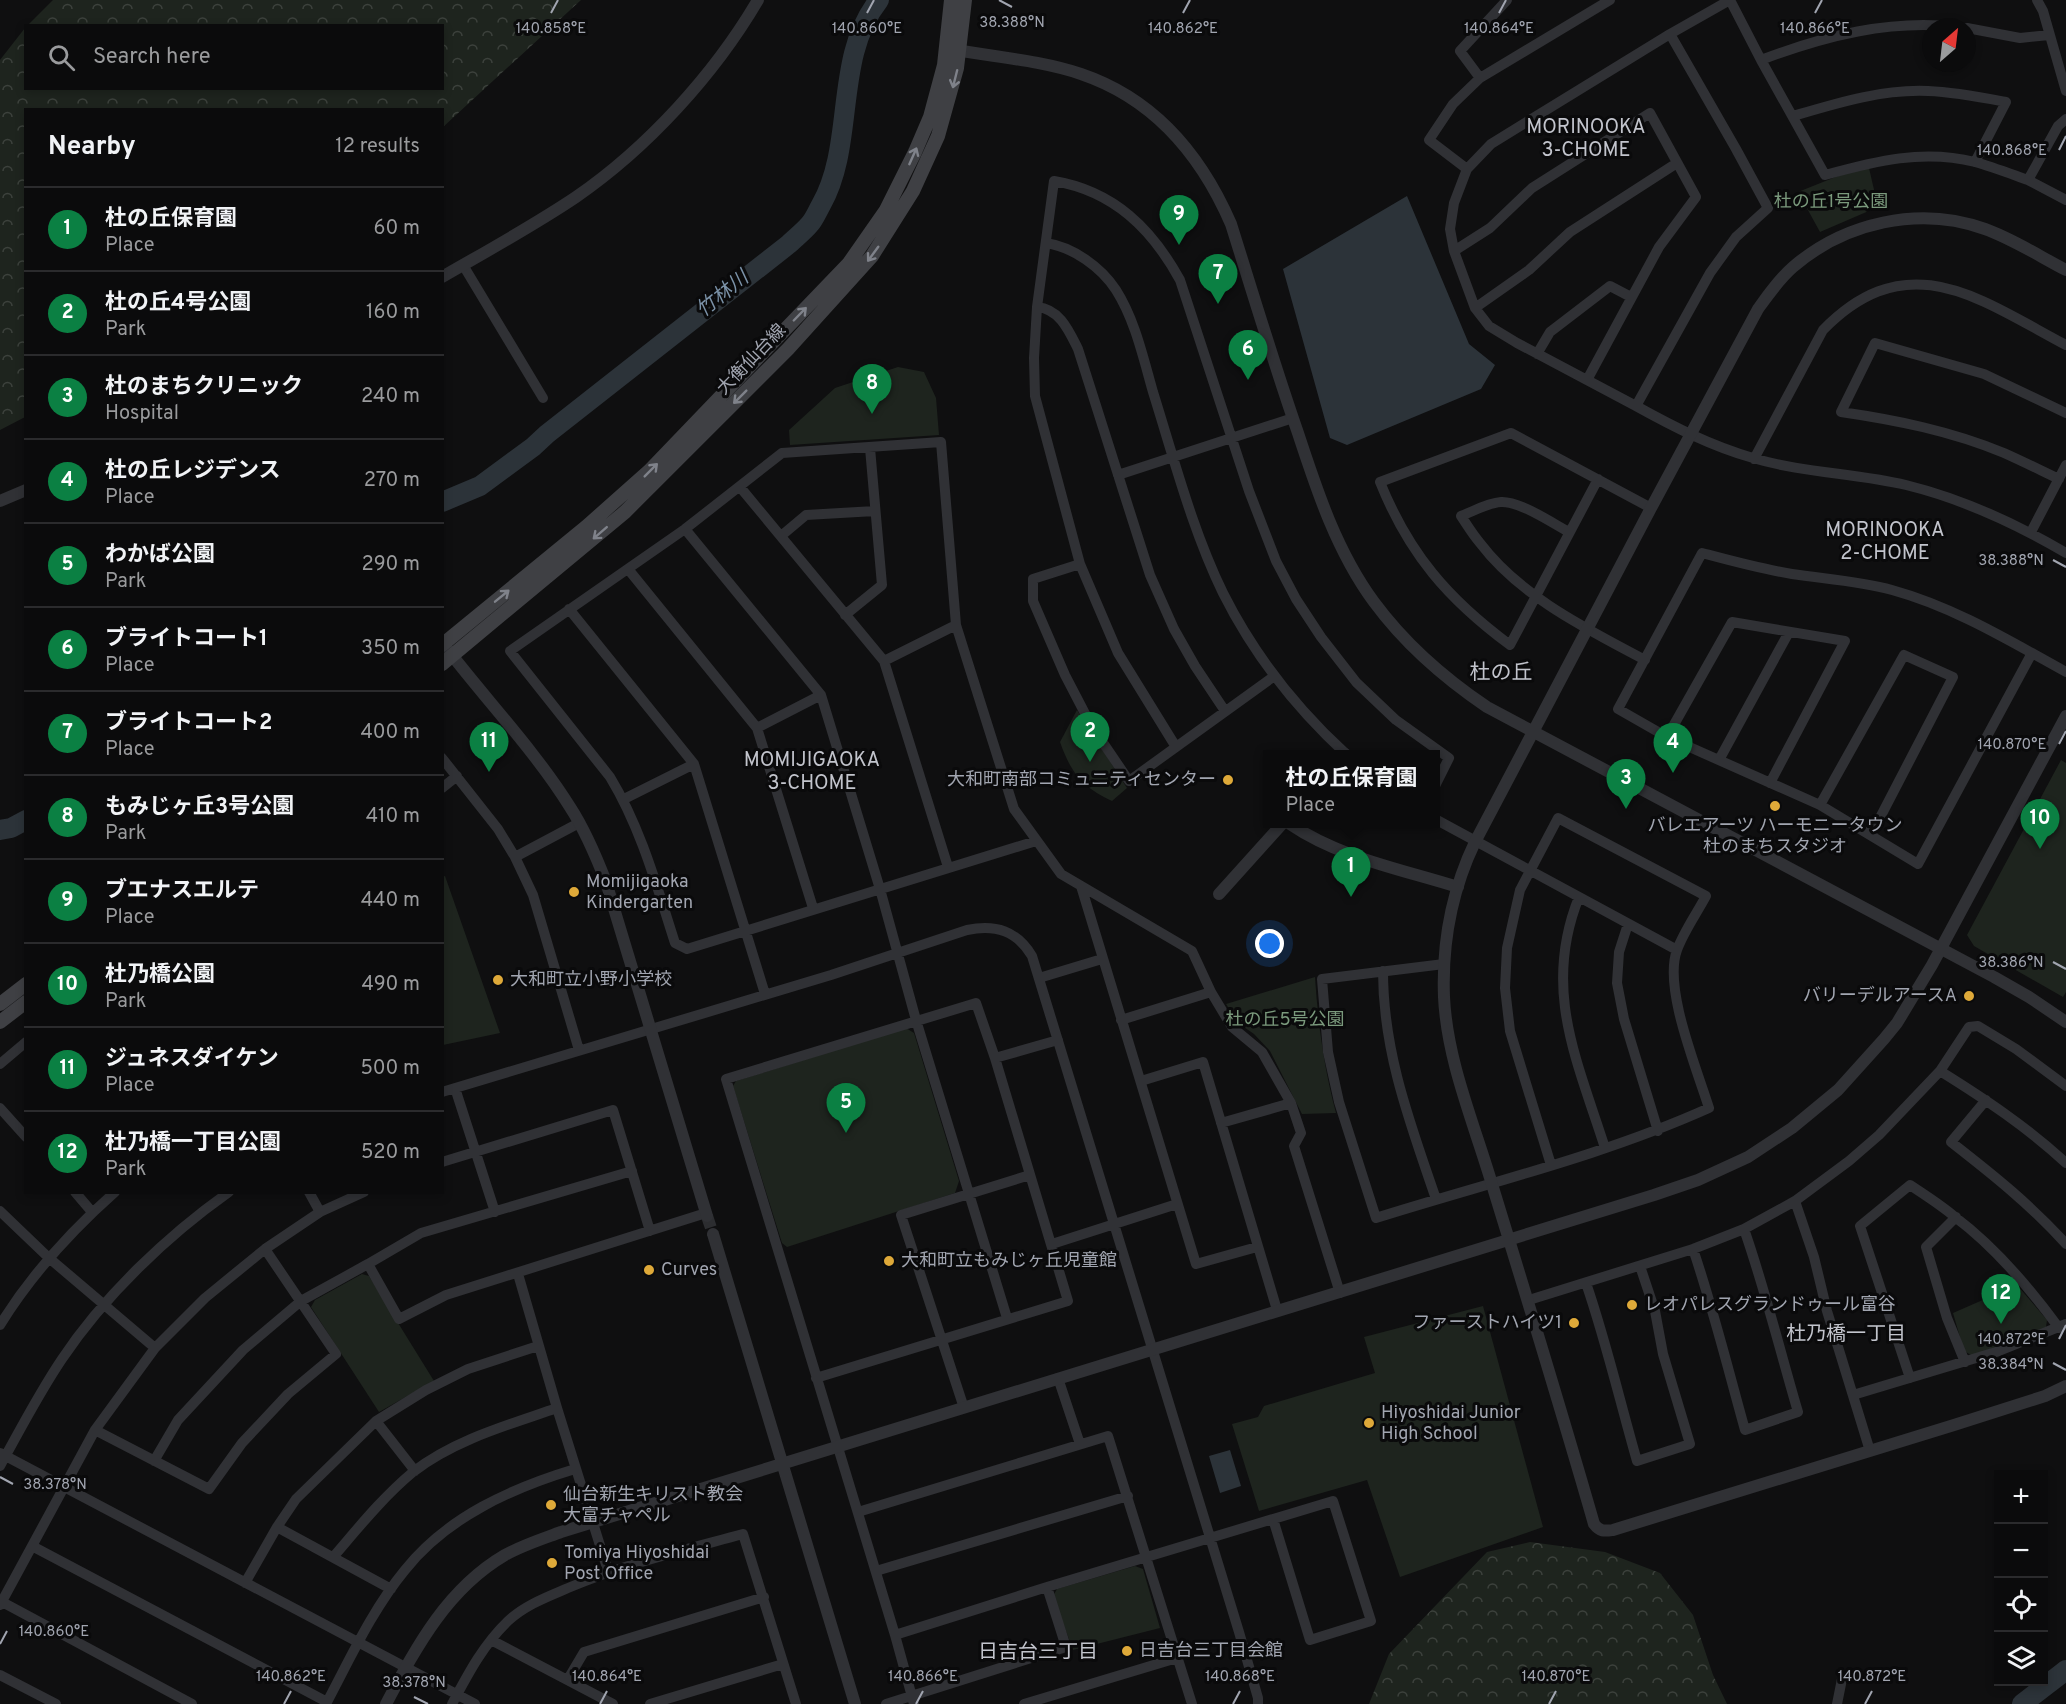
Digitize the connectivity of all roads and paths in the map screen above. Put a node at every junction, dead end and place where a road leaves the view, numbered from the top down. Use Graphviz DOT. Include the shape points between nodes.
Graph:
graph roads {
  1 [pos="758,0"];
  2 [pos="951,0"];
  3 [pos="965,0"];
  4 [pos="1506,0"];
  5 [pos="1610,0"];
  6 [pos="1730,0"];
  7 [pos="2037,0"];
  8 [pos="1922,25"];
  9 [pos="1976,30"];
  10 [pos="1670,34"];
  11 [pos="2049,35"];
  12 [pos="953,50"];
  13 [pos="1761,60"];
  14 [pos="1480,78"];
  15 [pos="2066,91"];
  16 [pos="1793,116"];
  17 [pos="2066,119"];
  18 [pos="1975,162"];
  19 [pos="1677,163"];
  20 [pos="1467,169"];
  21 [pos="2028,180"];
  22 [pos="2066,200"];
  23 [pos="1046,243"];
  24 [pos="1454,251"];
  25 [pos="463,265"];
  26 [pos="2066,270"];
  27 [pos="444,276"];
  28 [pos="1631,297"];
  29 [pos="1037,307"];
  30 [pos="1475,308"];
  31 [pos="2066,345"];
  32 [pos="1537,354"];
  33 [pos="1587,380"];
  34 [pos="543,398"];
  35 [pos="1636,406"];
  36 [pos="2066,412"];
  37 [pos="1293,418"];
  38 [pos="1690,436"];
  39 [pos="1233,438"];
  40 [pos="870,448"];
  41 [pos="1173,457"];
  42 [pos="1754,459"];
  43 [pos="2066,465"];
  44 [pos="1118,475"];
  45 [pos="1598,479"];
  46 [pos="2059,479"];
  47 [pos="740,487"];
  48 [pos="24,491"];
  49 [pos="0,501"];
  50 [pos="1651,508"];
  51 [pos="875,511"];
  52 [pos="685,529"];
  53 [pos="1569,532"];
  54 [pos="2031,532"];
  55 [pos="781,536"];
  56 [pos="2066,552"];
  57 [pos="1080,564"];
  58 [pos="628,569"];
  59 [pos="1536,596"];
  60 [pos="569,609"];
  61 [pos="845,615"];
  62 [pos="956,624"];
  63 [pos="1587,629"];
  64 [pos="1789,632"];
  65 [pos="444,644"];
  66 [pos="2031,652"];
  67 [pos="447,660"];
  68 [pos="1645,660"];
  69 [pos="884,661"];
  70 [pos="2066,672"];
  71 [pos="1273,676"];
  72 [pos="820,694"];
  73 [pos="1225,711"];
  74 [pos="2066,716"];
  75 [pos="758,728"];
  76 [pos="1532,732"];
  77 [pos="1667,737"];
  78 [pos="1176,747"];
  79 [pos="1341,750"];
  80 [pos="1437,750"];
  81 [pos="1440,752"];
  82 [pos="444,760"];
  83 [pos="1719,760"];
  84 [pos="694,764"];
  85 [pos="457,776"];
  86 [pos="1440,776"];
  87 [pos="1770,783"];
  88 [pos="444,786"];
  89 [pos="624,800"];
  90 [pos="1820,805"];
  91 [pos="1440,822"];
  92 [pos="579,823"];
  93 [pos="1278,828"];
  94 [pos="1296,828"];
  95 [pos="1871,835"];
  96 [pos="1036,841"];
  97 [pos="1475,842"];
  98 [pos="515,857"];
  99 [pos="948,867"];
  100 [pos="1530,871"];
  101 [pos="1082,886"];
  102 [pos="1458,886"];
  103 [pos="880,889"];
  104 [pos="1219,894"];
  105 [pos="1579,897"];
  106 [pos="813,908"];
  107 [pos="1628,924"];
  108 [pos="745,930"];
  109 [pos="1941,949"];
  110 [pos="1677,950"];
  111 [pos="897,954"];
  112 [pos="1102,959"];
  113 [pos="1444,964"];
  114 [pos="1383,971"];
  115 [pos="1039,978"];
  116 [pos="24,986"];
  117 [pos="1211,993"];
  118 [pos="765,994"];
  119 [pos="0,1004"];
  120 [pos="24,1004"];
  121 [pos="916,1020"];
  122 [pos="1121,1020"];
  123 [pos="0,1022"];
  124 [pos="2066,1022"];
  125 [pos="649,1029"];
  126 [pos="1058,1040"];
  127 [pos="24,1044"];
  128 [pos="579,1050"];
  129 [pos="995,1058"];
  130 [pos="0,1064"];
  131 [pos="1940,1071"];
  132 [pos="1141,1081"];
  133 [pos="2066,1086"];
  134 [pos="455,1088"];
  135 [pos="444,1091"];
  136 [pos="1986,1100"];
  137 [pos="1291,1103"];
  138 [pos="0,1108"];
  139 [pos="1221,1123"];
  140 [pos="1658,1131"];
  141 [pos="24,1135"];
  142 [pos="1605,1148"];
  143 [pos="476,1151"];
  144 [pos="444,1161"];
  145 [pos="2066,1163"];
  146 [pos="1551,1165"];
  147 [pos="632,1171"];
  148 [pos="1030,1175"];
  149 [pos="1492,1183"];
  150 [pos="77,1194"];
  151 [pos="113,1194"];
  152 [pos="227,1194"];
  153 [pos="310,1194"];
  154 [pos="360,1194"];
  155 [pos="969,1194"];
  156 [pos="1436,1199"];
  157 [pos="1795,1201"];
  158 [pos="1177,1204"];
  159 [pos="0,1211"];
  160 [pos="92,1212"];
  161 [pos="320,1212"];
  162 [pos="495,1212"];
  163 [pos="706,1215"];
  164 [pos="1956,1217"];
  165 [pos="1113,1224"];
  166 [pos="1744,1229"];
  167 [pos="650,1231"];
  168 [pos="713,1234"];
  169 [pos="1508,1241"];
  170 [pos="1052,1244"];
  171 [pos="2066,1244"];
  172 [pos="1257,1247"];
  173 [pos="265,1249"];
  174 [pos="1693,1249"];
  175 [pos="49,1258"];
  176 [pos="369,1264"];
  177 [pos="1640,1266"];
  178 [pos="518,1274"];
  179 [pos="1586,1283"];
  180 [pos="1340,1293"];
  181 [pos="1529,1300"];
  182 [pos="0,1301"];
  183 [pos="301,1301"];
  184 [pos="104,1306"];
  185 [pos="10,1309"];
  186 [pos="1277,1310"];
  187 [pos="1007,1318"];
  188 [pos="0,1325"];
  189 [pos="2062,1326"];
  190 [pos="941,1339"];
  191 [pos="538,1346"];
  192 [pos="155,1348"];
  193 [pos="1151,1349"];
  194 [pos="1965,1362"];
  195 [pos="816,1378"];
  196 [pos="1058,1378"];
  197 [pos="1910,1378"];
  198 [pos="2066,1386"];
  199 [pos="1853,1395"];
  200 [pos="556,1408"];
  201 [pos="964,1408"];
  202 [pos="376,1421"];
  203 [pos="95,1430"];
  204 [pos="1080,1444"];
  205 [pos="838,1446"];
  206 [pos="1870,1450"];
  207 [pos="2,1458"];
  208 [pos="154,1461"];
  209 [pos="781,1464"];
  210 [pos="575,1469"];
  211 [pos="415,1471"];
  212 [pos="64,1485"];
  213 [pos="1128,1496"];
  214 [pos="858,1512"];
  215 [pos="1273,1519"];
  216 [pos="592,1522"];
  217 [pos="277,1527"];
  218 [pos="1210,1538"];
  219 [pos="32,1546"];
  220 [pos="334,1557"];
  221 [pos="1146,1557"];
  222 [pos="608,1571"];
  223 [pos="876,1571"];
  224 [pos="245,1583"];
  225 [pos="1047,1587"];
  226 [pos="391,1589"];
  227 [pos="764,1598"];
  228 [pos="1,1604"];
  229 [pos="895,1635"];
  230 [pos="491,1640"];
  231 [pos="359,1642"];
  232 [pos="1177,1658"];
  233 [pos="783,1664"];
  234 [pos="406,1667"];
  235 [pos="0,1675"];
  236 [pos="567,1679"];
  237 [pos="1842,1679"];
  238 [pos="454,1699"];
  239 [pos="913,1700"];
  240 [pos="326,1703"];
  241 [pos="56,1704"];
  242 [pos="192,1704"];
  243 [pos="386,1704"];
  244 [pos="474,1704"];
  245 [pos="613,1704"];
  246 [pos="650,1704"];
  247 [pos="796,1704"];
  248 [pos="855,1704"];
  249 [pos="886,1704"];
  250 [pos="1024,1704"];
  251 [pos="1192,1704"];
  252 [pos="1258,1704"];
  253 [pos="1837,1704"];
  1 -- 25 [label="street" via="712,68 645,141 578,195"];
  2 -- 12 [label="main road, 大衡仙台線"];
  3 -- 12 [label="main road, 大衡仙台線"];
  4 -- 14 [label="street" via="1460,51"];
  5 -- 14 [label="street"];
  6 -- 10 [label="street"];
  6 -- 13 [label="street"];
  7 -- 11 [label="street"];
  8 -- 13 [label="street" via="1838,34"];
  9 -- 11 [label="street" via="2020,38"];
  10 -- 20 [label="street" via="1491,144"];
  10 -- 35 [label="street" via="1767,208 1736,237 1710,273"];
  11 -- 15 [label="street"];
  12 -- 37 [label="street" via="1080,73 1129,98 1176,135 1206,174 1232,224"];
  65 -- 12 [label="main road, 大衡仙台線, one-way" via="649,471 849,263 886,210 915,152"];
  12 -- 67 [label="main road, 大衡仙台線, one-way" via="948,107 927,164 872,256 788,349 625,512"];
  13 -- 16 [label="street"];
  14 -- 20 [label="street" via="1453,104 1429,140"];
  16 -- 18 [label="street" via="1825,175 1875,161 1930,156"];
  16 -- 18 [label="street" via="1889,92 1966,94 2006,102"];
  17 -- 21 [label="street" via="2058,126"];
  18 -- 21 [label="street"];
  19 -- 24 [label="street" via="1650,113 1532,188 1490,228"];
  19 -- 28 [label="street" via="1696,196 1659,247"];
  19 -- 30 [label="street" via="1570,232 1528,270"];
  20 -- 24 [label="street" via="1449,229"];
  21 -- 22 [label="street"];
  23 -- 29 [label="street"];
  23 -- 39 [label="street" via="1054,182 1071,184 1136,219 1168,258 1180,280"];
  23 -- 41 [label="street" via="1058,245 1098,270 1128,311"];
  24 -- 30 [label="street"];
  25 -- 27 [label="street"];
  25 -- 34 [label="street"];
  26 -- 38 [label="street" via="1984,228 1955,221 1896,220 1846,233 1792,268 1772,288"];
  28 -- 32 [label="street" via="1610,286 1550,332"];
  28 -- 33 [label="street"];
  29 -- 44 [label="street" via="1057,315 1078,349"];
  29 -- 57 [label="street" via="1035,396"];
  30 -- 32 [label="street" via="1489,326"];
  31 -- 42 [label="street" via="1962,291 1913,283 1880,291 1855,303 1823,330"];
  32 -- 33 [label="street"];
  33 -- 35 [label="street"];
  35 -- 38 [label="street"];
  36 -- 46 [label="street" via="1984,374 1875,343 1840,412 1930,429 2003,453"];
  37 -- 39 [label="street"];
  37 -- 76 [label="street" via="1344,554 1373,602 1442,675"];
  38 -- 42 [label="street"];
  38 -- 50 [label="street"];
  39 -- 41 [label="street"];
  39 -- 80 [label="street" via="1272,551 1296,599 1356,682 1396,720"];
  40 -- 47 [label="street" via="782,453"];
  40 -- 51 [label="street"];
  40 -- 62 [label="street" via="941,442"];
  41 -- 44 [label="street"];
  41 -- 71 [label="street" via="1204,549 1224,593"];
  42 -- 54 [label="street" via="1905,485 1971,506"];
  43 -- 46 [label="street"];
  44 -- 73 [label="street" via="1150,575 1174,629"];
  45 -- 50 [label="street"];
  45 -- 53 [label="street"];
  45 -- 59 [label="street" via="1510,433 1380,482 1427,567 1449,594 1510,645"];
  46 -- 54 [label="street"];
  47 -- 52 [label="street"];
  47 -- 55 [label="street"];
  48 -- 49 [label="street"];
  50 -- 63 [label="street"];
  51 -- 55 [label="street" via="806,515"];
  51 -- 61 [label="street" via="882,585"];
  52 -- 58 [label="street"];
  52 -- 72 [label="street"];
  53 -- 59 [label="street"];
  53 -- 59 [label="street" via="1503,502 1461,516 1504,570"];
  54 -- 56 [label="street"];
  55 -- 61 [label="street"];
  57 -- 78 [label="street" via="1118,653"];
  57 -- 78 [label="street" via="1033,579 1033,601 1091,725 1128,781"];
  58 -- 60 [label="street"];
  58 -- 75 [label="street"];
  59 -- 63 [label="street"];
  60 -- 84 [label="street"];
  60 -- 89 [label="street" via="510,651"];
  61 -- 69 [label="street"];
  62 -- 69 [label="street"];
  62 -- 96 [label="street" via="1014,809"];
  63 -- 68 [label="street"];
  63 -- 76 [label="street"];
  64 -- 77 [label="street" via="1732,622"];
  64 -- 83 [label="street"];
  64 -- 87 [label="street" via="1845,641"];
  66 -- 68 [label="street" via="1960,615 1891,590 1752,567 1702,553"];
  66 -- 70 [label="street"];
  66 -- 95 [label="street" via="1918,864"];
  67 -- 92 [label="street" via="535,758"];
  68 -- 77 [label="street" via="1618,709"];
  69 -- 99 [label="street"];
  71 -- 73 [label="street"];
  71 -- 79 [label="street"];
  72 -- 75 [label="street"];
  72 -- 103 [label="street"];
  73 -- 78 [label="street"];
  74 -- 109 [label="street"];
  75 -- 106 [label="street"];
  76 -- 97 [label="street"];
  76 -- 109 [label="street"];
  77 -- 83 [label="street"];
  81 -- 86 [label="street" via="1449,759"];
  82 -- 85 [label="street"];
  83 -- 87 [label="street"];
  84 -- 89 [label="street"];
  84 -- 108 [label="street"];
  85 -- 88 [label="street"];
  85 -- 98 [label="street"];
  87 -- 90 [label="street"];
  89 -- 108 [label="street" via="675,943 687,949"];
  90 -- 95 [label="street"];
  90 -- 95 [label="street" via="1904,655 1953,677"];
  91 -- 97 [label="street"];
  92 -- 98 [label="street"];
  92 -- 125 [label="street" via="606,882"];
  93 -- 104 [label="street"];
  94 -- 102 [label="street" via="1352,855"];
  96 -- 99 [label="street"];
  96 -- 101 [label="street" via="1061,874"];
  97 -- 100 [label="street"];
  97 -- 102 [label="street"];
  98 -- 128 [label="street" via="533,896"];
  99 -- 103 [label="street"];
  100 -- 105 [label="street"];
  100 -- 110 [label="street" via="1558,818 1706,896"];
  100 -- 146 [label="street" via="1520,890 1507,948 1505,988 1510,1031"];
  101 -- 112 [label="street"];
  101 -- 117 [label="street" via="1192,951"];
  102 -- 113 [label="street"];
  103 -- 106 [label="street"];
  103 -- 111 [label="street"];
  105 -- 107 [label="street"];
  105 -- 142 [label="street" via="1569,921 1563,953 1564,1008"];
  106 -- 108 [label="street"];
  107 -- 110 [label="street"];
  107 -- 140 [label="street" via="1618,952 1617,983"];
  108 -- 118 [label="street"];
  109 -- 124 [label="street"];
  109 -- 169 [label="street" via="1884,1039 1838,1090 1792,1128 1748,1157 1698,1180"];
  110 -- 140 [label="street" via="1677,1001 1709,1108"];
  111 -- 115 [label="street" via="967,930 997,928 1025,945"];
  111 -- 118 [label="street"];
  111 -- 121 [label="street"];
  112 -- 115 [label="street"];
  112 -- 122 [label="street"];
  113 -- 114 [label="street"];
  113 -- 149 [label="street" via="1444,999 1456,1068"];
  114 -- 156 [label="street" via="1387,1035"];
  114 -- 156 [label="street" via="1322,979 1328,1052 1376,1218"];
  115 -- 126 [label="street"];
  116 -- 119 [label="main road"];
  117 -- 122 [label="street"];
  117 -- 137 [label="street" via="1232,1027 1262,1052"];
  118 -- 125 [label="street"];
  120 -- 123 [label="main road"];
  121 -- 129 [label="street" via="976,1003"];
  121 -- 155 [label="street"];
  121 -- 195 [label="street" via="726,1079"];
  122 -- 132 [label="street"];
  125 -- 128 [label="street"];
  125 -- 163 [label="street"];
  126 -- 129 [label="street"];
  126 -- 165 [label="street"];
  127 -- 130 [label="street"];
  128 -- 134 [label="street"];
  129 -- 148 [label="street"];
  131 -- 133 [label="street" via="1969,1028 1978,1026"];
  131 -- 136 [label="street"];
  131 -- 157 [label="street" via="1879,1136"];
  132 -- 139 [label="street" via="1203,1062"];
  132 -- 158 [label="street"];
  134 -- 135 [label="street"];
  134 -- 143 [label="street"];
  136 -- 145 [label="street" via="2041,1139"];
  136 -- 171 [label="street" via="1951,1142 2010,1188"];
  137 -- 139 [label="street"];
  137 -- 180 [label="street" via="1301,1133 1294,1146"];
  138 -- 141 [label="street"];
  139 -- 172 [label="street"];
  140 -- 142 [label="street"];
  142 -- 146 [label="street"];
  143 -- 144 [label="street"];
  143 -- 147 [label="street" via="613,1110"];
  143 -- 162 [label="street"];
  146 -- 149 [label="street"];
  147 -- 162 [label="street"];
  147 -- 167 [label="street"];
  148 -- 155 [label="street"];
  148 -- 170 [label="street"];
  149 -- 156 [label="street"];
  149 -- 169 [label="street"];
  150 -- 160 [label="street"];
  151 -- 160 [label="street"];
  152 -- 184 [label="street" via="150,1258"];
  153 -- 161 [label="street"];
  154 -- 161 [label="street"];
  155 -- 187 [label="street"];
  155 -- 190 [label="street" via="901,1215"];
  157 -- 166 [label="street"];
  157 -- 199 [label="street"];
  158 -- 165 [label="street"];
  158 -- 172 [label="street" via="1196,1264"];
  159 -- 175 [label="street"];
  160 -- 175 [label="street"];
  161 -- 173 [label="street"];
  162 -- 176 [label="street" via="421,1233"];
  163 -- 167 [label="street"];
  164 -- 189 [label="street"];
  164 -- 194 [label="street" via="1926,1246 1947,1318"];
  164 -- 197 [label="street" via="1910,1185 1860,1226"];
  165 -- 170 [label="street"];
  165 -- 193 [label="street"];
  166 -- 174 [label="street"];
  166 -- 174 [label="street" via="1762,1279 1798,1412 1745,1430"];
  167 -- 178 [label="street"];
  168 -- 209 [label="street"];
  169 -- 180 [label="street"];
  169 -- 181 [label="street"];
  170 -- 187 [label="street" via="1068,1301"];
  172 -- 186 [label="street"];
  173 -- 183 [label="street"];
  173 -- 192 [label="street" via="205,1298"];
  174 -- 177 [label="street"];
  175 -- 184 [label="street"];
  175 -- 185 [label="street"];
  176 -- 178 [label="street" via="399,1319 446,1295"];
  176 -- 183 [label="street"];
  177 -- 179 [label="street"];
  177 -- 179 [label="street" via="1690,1444 1637,1461 1604,1334"];
  178 -- 191 [label="street"];
  179 -- 181 [label="street"];
  180 -- 186 [label="street"];
  181 -- 206 [label="street" via="1594,1524 1604,1532"];
  182 -- 185 [label="street"];
  183 -- 208 [label="street" via="243,1350 205,1389 178,1420"];
  183 -- 208 [label="street" via="336,1354 288,1394 242,1443 209,1489"];
  184 -- 192 [label="street"];
  184 -- 207 [label="street" via="62,1358"];
  185 -- 188 [label="street"];
  186 -- 193 [label="street"];
  187 -- 190 [label="street"];
  189 -- 194 [label="street"];
  190 -- 195 [label="street"];
  190 -- 201 [label="street"];
  191 -- 200 [label="street"];
  191 -- 202 [label="street" via="468,1369"];
  192 -- 203 [label="street"];
  193 -- 196 [label="street"];
  193 -- 218 [label="street"];
  194 -- 197 [label="street"];
  195 -- 205 [label="street"];
  196 -- 201 [label="street"];
  196 -- 204 [label="street"];
  197 -- 199 [label="street"];
  198 -- 206 [label="street"];
  199 -- 206 [label="street"];
  200 -- 210 [label="street"];
  200 -- 211 [label="street" via="489,1431"];
  201 -- 205 [label="street"];
  202 -- 211 [label="street"];
  202 -- 217 [label="street" via="296,1499"];
  203 -- 208 [label="street"];
  203 -- 212 [label="street"];
  204 -- 213 [label="street" via="1108,1436"];
  204 -- 214 [label="street"];
  205 -- 209 [label="street"];
  205 -- 214 [label="street"];
  207 -- 212 [label="street"];
  209 -- 216 [label="street"];
  209 -- 248 [label="street"];
  210 -- 216 [label="street"];
  210 -- 226 [label="street" via="520,1487 457,1522 431,1543"];
  211 -- 220 [label="street" via="380,1502"];
  212 -- 219 [label="street"];
  212 -- 224 [label="street"];
  213 -- 221 [label="street"];
  213 -- 223 [label="street"];
  214 -- 223 [label="street"];
  215 -- 215 [label="street" via="1310,1640 1371,1621 1333,1501"];
  215 -- 218 [label="street"];
  216 -- 222 [label="street"];
  216 -- 234 [label="street" via="522,1547 475,1576 445,1606"];
  217 -- 220 [label="street"];
  217 -- 224 [label="street"];
  218 -- 221 [label="street"];
  218 -- 252 [label="street"];
  219 -- 228 [label="street"];
  219 -- 240 [label="street"];
  220 -- 226 [label="street"];
  221 -- 225 [label="street"];
  221 -- 232 [label="street"];
  222 -- 227 [label="street" via="743,1534"];
  222 -- 230 [label="street" via="529,1605"];
  223 -- 229 [label="street"];
  224 -- 231 [label="street"];
  225 -- 229 [label="street"];
  225 -- 239 [label="street" via="1066,1647"];
  226 -- 231 [label="street"];
  227 -- 233 [label="street"];
  227 -- 236 [label="street" via="584,1653"];
  228 -- 242 [label="street"];
  229 -- 239 [label="street"];
  230 -- 236 [label="street"];
  230 -- 238 [label="street"];
  231 -- 234 [label="street"];
  231 -- 240 [label="street"];
  232 -- 250 [label="street"];
  232 -- 251 [label="street"];
  233 -- 246 [label="street"];
  233 -- 247 [label="street"];
  234 -- 238 [label="street"];
  234 -- 243 [label="street"];
  235 -- 241 [label="street"];
  236 -- 245 [label="street"];
  237 -- 253 [label="street"];
  238 -- 244 [label="street"];
  239 -- 249 [label="street"];
}
